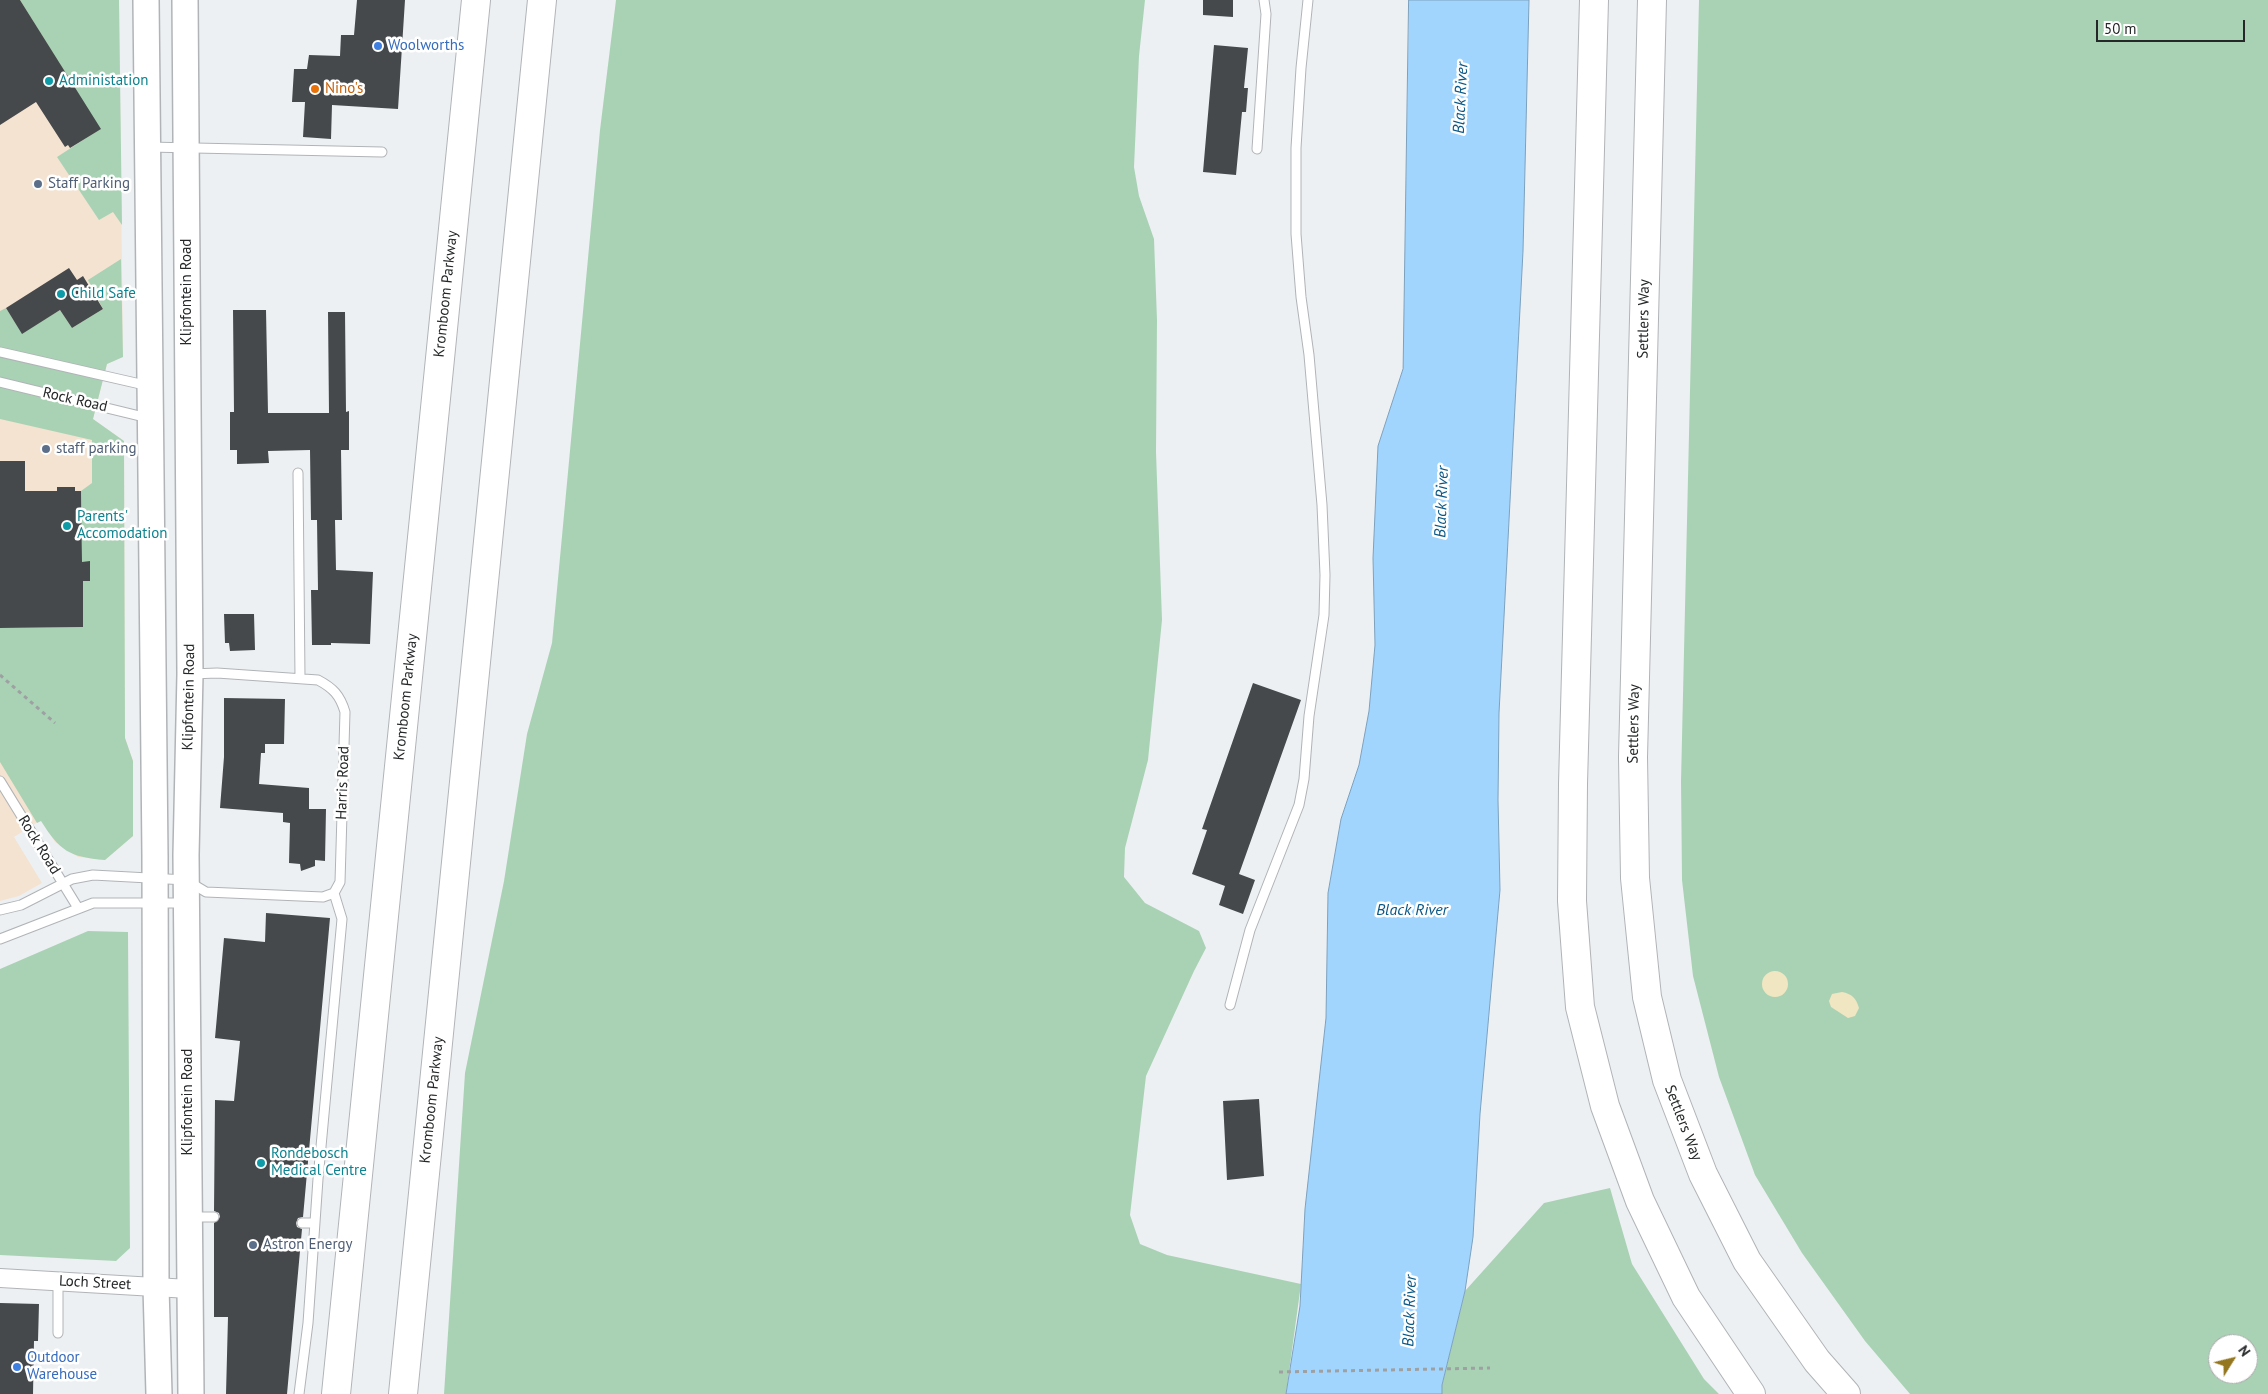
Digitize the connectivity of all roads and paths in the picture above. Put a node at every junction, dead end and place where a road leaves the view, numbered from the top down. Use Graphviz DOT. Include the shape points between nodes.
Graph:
graph roads {
  1 [pos="146,0"];
  2 [pos="185,0"];
  3 [pos="476,0"];
  4 [pos="542,0"];
  5 [pos="1264,0"];
  6 [pos="1308,0"];
  7 [pos="1594,0"];
  8 [pos="1652,0"];
  9 [pos="148,147"];
  10 [pos="186,148"];
  11 [pos="1258,149"];
  12 [pos="382,152"];
  13 [pos="0,352"];
  14 [pos="0,382"];
  15 [pos="150,386"];
  16 [pos="150,418"];
  17 [pos="298,473"];
  18 [pos="190,674"];
  19 [pos="0,676"];
  20 [pos="300,678"];
  21 [pos="55,723"];
  22 [pos="0,781"];
  23 [pos="154,879"];
  24 [pos="62,884"];
  25 [pos="192,892"];
  26 [pos="334,893"];
  27 [pos="154,904"];
  28 [pos="78,908"];
  29 [pos="0,910"];
  30 [pos="0,939"];
  31 [pos="1230,1005"];
  32 [pos="189,1217"];
  33 [pos="214,1217"];
  34 [pos="302,1223"];
  35 [pos="315,1224"];
  36 [pos="0,1278"];
  37 [pos="58,1281"];
  38 [pos="156,1287"];
  39 [pos="189,1289"];
  40 [pos="58,1333"];
  41 [pos="1490,1368"];
  42 [pos="1279,1372"];
  43 [pos="159,1394"];
  44 [pos="191,1394"];
  45 [pos="299,1394"];
  46 [pos="336,1394"];
  47 [pos="403,1394"];
  48 [pos="1752,1394"];
  49 [pos="1846,1394"];
  1 -- 9 [label="main road"];
  2 -- 10 [label="main road, Klipfontein Road"];
  3 -- 46 [label="highway, Kromboom Parkway"];
  4 -- 47 [label="highway, Kromboom Parkway"];
  5 -- 11 [label="lane" via="1266,14"];
  6 -- 31 [label="lane" via="1296,148 1296,234 1322,505 1324,615 1299,805 1250,930"];
  7 -- 48 [label="highway" via="1573,784 1572,901 1580,1008 1605,1106 1640,1201 1686,1297"];
  8 -- 49 [label="highway, Settlers Way" via="1633,757 1635,878 1647,997 1667,1080 1703,1174 1747,1261 1817,1360"];
  9 -- 10 [label="lane"];
  9 -- 15 [label="main road"];
  10 -- 12 [label="lane"];
  10 -- 18 [label="main road, Klipfontein Road"];
  13 -- 15 [label="lane, Rock Road"];
  14 -- 16 [label="lane, Rock Road"];
  15 -- 16 [label="main road"];
  16 -- 23 [label="main road"];
  17 -- 20 [label="lane"];
  18 -- 20 [label="lane, Harris Road"];
  18 -- 25 [label="main road, Klipfontein Road"];
  19 -- 21 [label="path"];
  20 -- 26 [label="lane, Harris Road" via="318,680 331,687 345,712 340,882"];
  22 -- 24 [label="lane, Rock Road"];
  23 -- 24 [label="lane" via="93,875"];
  23 -- 25 [label="lane"];
  23 -- 27 [label="main road"];
  24 -- 28 [label="lane, Rock Road"];
  24 -- 29 [label="lane" via="21,904"];
  25 -- 26 [label="lane" via="323,897"];
  25 -- 27 [label="lane"];
  25 -- 32 [label="main road, Klipfontein Road"];
  26 -- 35 [label="lane" via="342,919"];
  27 -- 28 [label="lane" via="93,903"];
  27 -- 38 [label="main road"];
  28 -- 30 [label="lane"];
  32 -- 33 [label="lane"];
  32 -- 39 [label="main road, Klipfontein Road"];
  34 -- 35 [label="lane"];
  35 -- 45 [label="lane"];
  36 -- 37 [label="street, Loch Street"];
  37 -- 38 [label="street, Loch Street"];
  37 -- 40 [label="lane"];
  38 -- 39 [label="street, Loch Street"];
  38 -- 43 [label="main road"];
  39 -- 44 [label="main road, Klipfontein Road"];
  41 -- 42 [label="path"];
}
